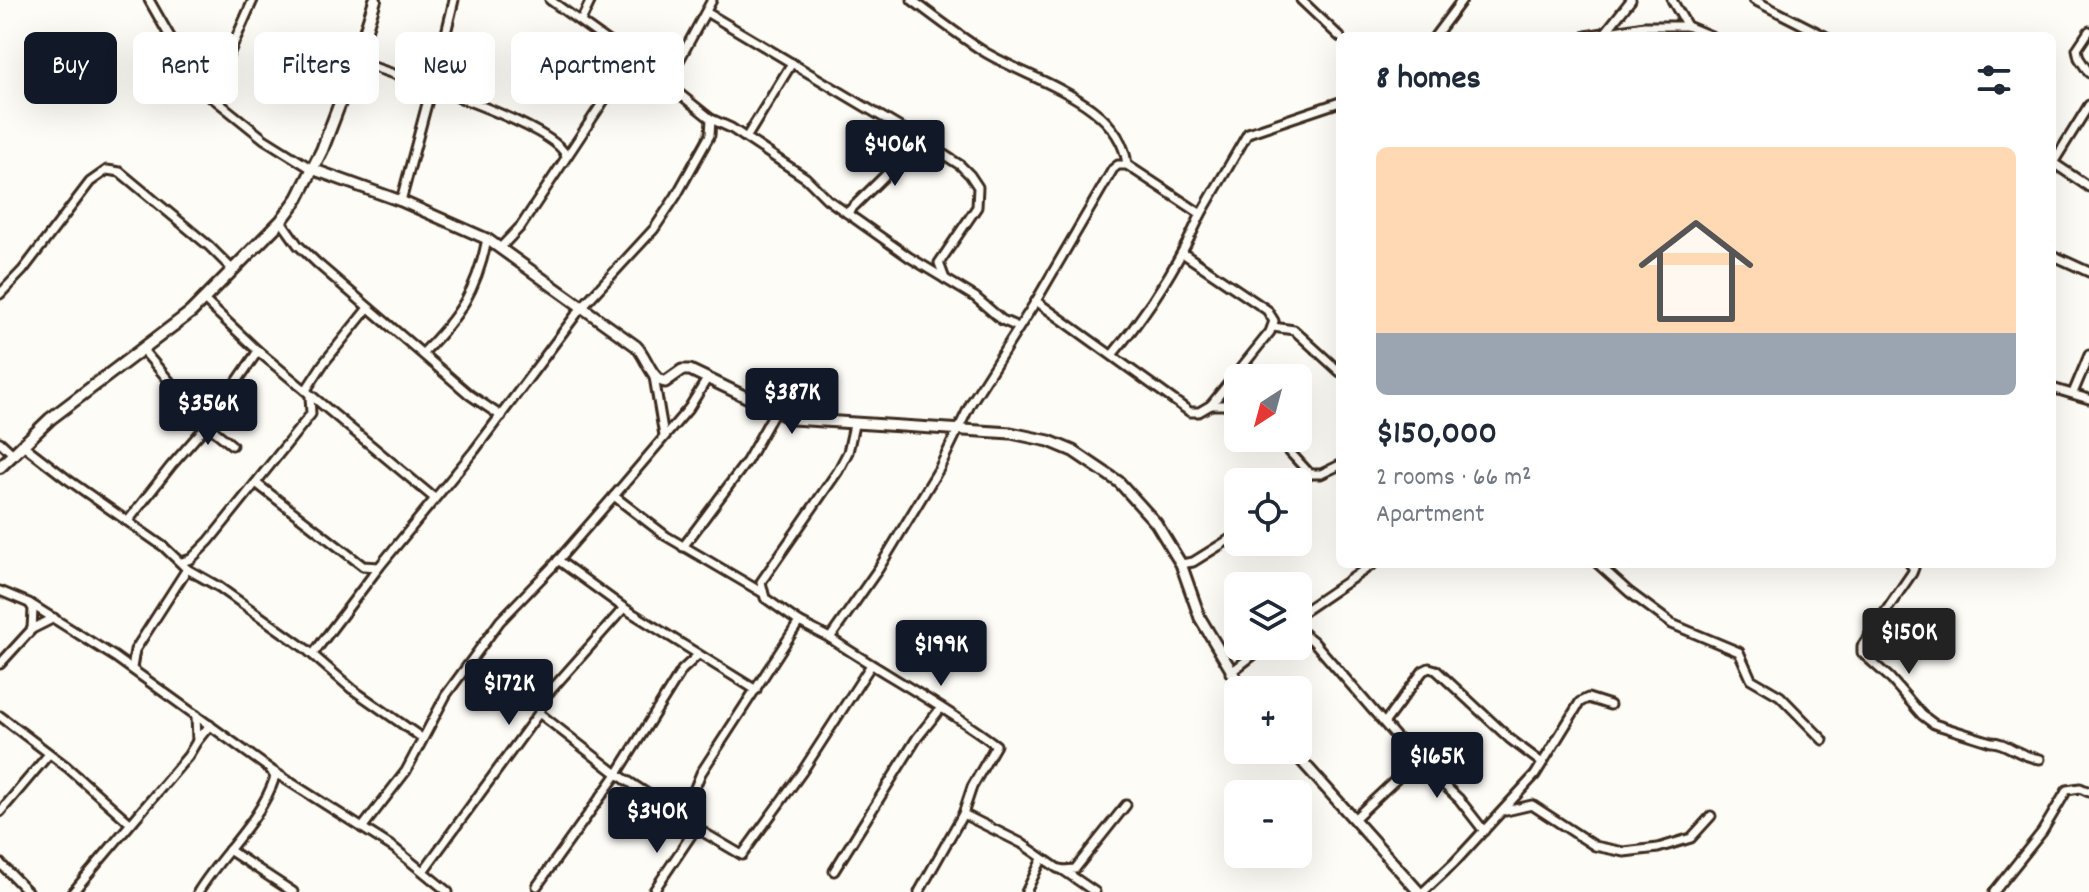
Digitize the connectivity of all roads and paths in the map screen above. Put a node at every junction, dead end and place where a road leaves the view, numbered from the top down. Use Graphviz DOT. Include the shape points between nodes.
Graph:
graph roads {
  1 [pos="149,0"];
  2 [pos="253,0"];
  3 [pos="375,0"];
  4 [pos="454,0"];
  5 [pos="550,0"];
  6 [pos="591,0"];
  7 [pos="712,0"];
  8 [pos="912,0"];
  9 [pos="1301,0"];
  10 [pos="1462,0"];
  11 [pos="1631,0"];
  12 [pos="1672,0"];
  13 [pos="1754,0"];
  14 [pos="706,12"];
  15 [pos="581,21"];
  16 [pos="1687,26"];
  17 [pos="2089,31"];
  18 [pos="167,32"];
  19 [pos="365,32"];
  20 [pos="446,32"];
  21 [pos="596,32"];
  22 [pos="1438,32"];
  23 [pos="1606,32"];
  24 [pos="1611,32"];
  25 [pos="1701,32"];
  26 [pos="1817,32"];
  27 [pos="1336,33"];
  28 [pos="238,34"];
  29 [pos="684,52"];
  30 [pos="792,63"];
  31 [pos="2089,73"];
  32 [pos="684,97"];
  33 [pos="1336,103"];
  34 [pos="219,104"];
  35 [pos="340,104"];
  36 [pos="427,104"];
  37 [pos="471,104"];
  38 [pos="601,104"];
  39 [pos="2089,105"];
  40 [pos="711,119"];
  41 [pos="746,138"];
  42 [pos="921,140"];
  43 [pos="575,142"];
  44 [pos="558,143"];
  45 [pos="566,156"];
  46 [pos="2056,156"];
  47 [pos="1127,165"];
  48 [pos="2056,165"];
  49 [pos="312,169"];
  50 [pos="2089,187"];
  51 [pos="401,201"];
  52 [pos="847,213"];
  53 [pos="1201,214"];
  54 [pos="281,221"];
  55 [pos="487,239"];
  56 [pos="501,247"];
  57 [pos="1184,254"];
  58 [pos="2056,257"];
  59 [pos="233,270"];
  60 [pos="2089,272"];
  61 [pos="945,279"];
  62 [pos="0,294"];
  63 [pos="203,299"];
  64 [pos="1036,301"];
  65 [pos="368,308"];
  66 [pos="581,308"];
  67 [pos="1018,327"];
  68 [pos="1273,327"];
  69 [pos="142,349"];
  70 [pos="258,351"];
  71 [pos="423,353"];
  72 [pos="1112,355"];
  73 [pos="2089,355"];
  74 [pos="1336,368"];
  75 [pos="654,377"];
  76 [pos="707,379"];
  77 [pos="2056,389"];
  78 [pos="308,393"];
  79 [pos="2073,393"];
  80 [pos="2089,399"];
  81 [pos="1211,405"];
  82 [pos="1224,405"];
  83 [pos="324,407"];
  84 [pos="774,413"];
  85 [pos="311,414"];
  86 [pos="501,416"];
  87 [pos="207,425"];
  88 [pos="854,425"];
  89 [pos="956,429"];
  90 [pos="664,436"];
  91 [pos="0,442"];
  92 [pos="23,445"];
  93 [pos="232,445"];
  94 [pos="1290,452"];
  95 [pos="13,454"];
  96 [pos="0,467"];
  97 [pos="1336,467"];
  98 [pos="1304,468"];
  99 [pos="1312,474"];
  100 [pos="256,483"];
  101 [pos="614,496"];
  102 [pos="433,497"];
  103 [pos="128,521"];
  104 [pos="1224,543"];
  105 [pos="683,547"];
  106 [pos="558,560"];
  107 [pos="1181,564"];
  108 [pos="184,565"];
  109 [pos="379,567"];
  110 [pos="1367,568"];
  111 [pos="1602,568"];
  112 [pos="1914,568"];
  113 [pos="0,591"];
  114 [pos="763,593"];
  115 [pos="29,603"];
  116 [pos="1312,605"];
  117 [pos="624,608"];
  118 [pos="54,618"];
  119 [pos="799,622"];
  120 [pos="32,629"];
  121 [pos="830,638"];
  122 [pos="1312,640"];
  123 [pos="135,650"];
  124 [pos="313,654"];
  125 [pos="698,655"];
  126 [pos="115,657"];
  127 [pos="1247,660"];
  128 [pos="0,664"];
  129 [pos="871,665"];
  130 [pos="132,668"];
  131 [pos="1230,673"];
  132 [pos="1232,676"];
  133 [pos="756,690"];
  134 [pos="1610,705"];
  135 [pos="941,708"];
  136 [pos="539,713"];
  137 [pos="196,715"];
  138 [pos="0,716"];
  139 [pos="1385,722"];
  140 [pos="210,725"];
  141 [pos="422,738"];
  142 [pos="1823,740"];
  143 [pos="197,741"];
  144 [pos="1409,752"];
  145 [pos="49,754"];
  146 [pos="2040,759"];
  147 [pos="1542,763"];
  148 [pos="1305,764"];
  149 [pos="270,769"];
  150 [pos="617,774"];
  151 [pos="2089,792"];
  152 [pos="1126,805"];
  153 [pos="1504,811"];
  154 [pos="0,812"];
  155 [pos="963,814"];
  156 [pos="1711,816"];
  157 [pos="683,817"];
  158 [pos="1354,819"];
  159 [pos="130,823"];
  160 [pos="362,828"];
  161 [pos="696,828"];
  162 [pos="1484,831"];
  163 [pos="229,850"];
  164 [pos="1042,859"];
  165 [pos="0,863"];
  166 [pos="424,870"];
  167 [pos="1063,870"];
  168 [pos="834,871"];
  169 [pos="537,886"];
  170 [pos="28,892"];
  171 [pos="74,892"];
  172 [pos="198,892"];
  173 [pos="293,892"];
  174 [pos="448,892"];
  175 [pos="653,892"];
  176 [pos="919,892"];
  177 [pos="1026,892"];
  178 [pos="1095,892"];
  179 [pos="1421,892"];
  180 [pos="1994,892"];
  1 -- 18 [label="street"];
  2 -- 28 [label="street"];
  3 -- 19 [label="main road"];
  4 -- 20 [label="street"];
  5 -- 15 [label="street"];
  6 -- 15 [label="street"];
  7 -- 14 [label="street"];
  8 -- 47 [label="street" via="983,51 1088,106 1118,134"];
  9 -- 27 [label="street"];
  10 -- 22 [label="street"];
  11 -- 23 [label="street"];
  12 -- 16 [label="street"];
  13 -- 26 [label="street"];
  14 -- 29 [label="street"];
  14 -- 30 [label="street"];
  15 -- 21 [label="street"];
  16 -- 24 [label="street"];
  16 -- 25 [label="street"];
  17 -- 31 [label="street" via="2077,49"];
  30 -- 41 [label="street"];
  30 -- 42 [label="street"];
  32 -- 40 [label="street"];
  33 -- 53 [label="street" via="1248,133"];
  34 -- 49 [label="street"];
  35 -- 49 [label="main road"];
  36 -- 51 [label="street"];
  37 -- 44 [label="street"];
  38 -- 43 [label="street"];
  39 -- 46 [label="street"];
  40 -- 41 [label="street"];
  40 -- 66 [label="street" via="710,135 654,229"];
  41 -- 52 [label="street"];
  42 -- 52 [label="street"];
  42 -- 61 [label="street" via="960,165 978,187 977,207 939,263"];
  43 -- 44 [label="street"];
  43 -- 45 [label="street"];
  44 -- 45 [label="street"];
  45 -- 56 [label="street" via="517,232"];
  47 -- 53 [label="street"];
  47 -- 64 [label="street" via="1113,169"];
  48 -- 50 [label="street"];
  49 -- 51 [label="street"];
  49 -- 54 [label="main road"];
  51 -- 55 [label="street"];
  52 -- 61 [label="street"];
  53 -- 57 [label="street"];
  54 -- 59 [label="main road"];
  54 -- 65 [label="street" via="304,252"];
  55 -- 56 [label="street"];
  55 -- 71 [label="street" via="465,304"];
  56 -- 66 [label="street"];
  57 -- 68 [label="street" via="1267,310"];
  57 -- 72 [label="street"];
  58 -- 60 [label="street"];
  59 -- 62 [label="street" via="120,172 107,170 90,182"];
  59 -- 63 [label="main road"];
  61 -- 67 [label="street"];
  63 -- 69 [label="main road"];
  63 -- 70 [label="street"];
  64 -- 67 [label="street"];
  64 -- 72 [label="street"];
  65 -- 71 [label="street"];
  65 -- 78 [label="street" via="323,364"];
  66 -- 75 [label="street" via="644,353"];
  66 -- 86 [label="street"];
  67 -- 89 [label="street"];
  68 -- 74 [label="street" via="1294,330"];
  68 -- 81 [label="street"];
  69 -- 87 [label="street"];
  69 -- 92 [label="main road"];
  70 -- 78 [label="street"];
  70 -- 87 [label="street"];
  71 -- 86 [label="street"];
  72 -- 81 [label="street" via="1190,412"];
  73 -- 79 [label="street"];
  75 -- 76 [label="street" via="665,382 690,370"];
  75 -- 90 [label="street"];
  76 -- 84 [label="street"];
  76 -- 90 [label="street"];
  77 -- 79 [label="street"];
  78 -- 83 [label="street"];
  78 -- 85 [label="street"];
  79 -- 80 [label="street"];
  81 -- 82 [label="street"];
  83 -- 85 [label="street"];
  83 -- 102 [label="street"];
  84 -- 88 [label="street"];
  84 -- 105 [label="street" via="747,461"];
  85 -- 100 [label="street"];
  86 -- 102 [label="street"];
  87 -- 93 [label="street"];
  87 -- 103 [label="street"];
  88 -- 89 [label="street"];
  88 -- 114 [label="street" via="843,462 761,582"];
  89 -- 107 [label="street" via="1049,441 1102,468 1141,503"];
  89 -- 121 [label="street" via="939,469"];
  90 -- 101 [label="street"];
  91 -- 95 [label="street"];
  92 -- 95 [label="main road"];
  92 -- 103 [label="street"];
  94 -- 98 [label="street"];
  95 -- 96 [label="main road"];
  97 -- 99 [label="street"];
  100 -- 108 [label="street"];
  100 -- 109 [label="street" via="356,562"];
  101 -- 105 [label="street"];
  101 -- 106 [label="street"];
  102 -- 109 [label="street"];
  103 -- 108 [label="street"];
  104 -- 107 [label="street"];
  105 -- 114 [label="street"];
  106 -- 117 [label="street"];
  106 -- 141 [label="street" via="500,621"];
  107 -- 131 [label="street" via="1200,618"];
  108 -- 123 [label="street"];
  108 -- 124 [label="street"];
  109 -- 124 [label="street"];
  110 -- 116 [label="street"];
  111 -- 142 [label="street" via="1672,624 1739,652 1751,679 1788,704"];
  112 -- 146 [label="street" via="1862,653 1934,724"];
  113 -- 115 [label="street"];
  114 -- 119 [label="street"];
  115 -- 118 [label="street"];
  115 -- 120 [label="street"];
  117 -- 125 [label="street"];
  117 -- 136 [label="street" via="544,698"];
  118 -- 120 [label="street"];
  118 -- 126 [label="street"];
  119 -- 121 [label="street"];
  119 -- 133 [label="street"];
  120 -- 128 [label="street"];
  121 -- 129 [label="street"];
  122 -- 139 [label="street"];
  123 -- 126 [label="street"];
  123 -- 130 [label="street"];
  124 -- 141 [label="street"];
  125 -- 133 [label="street"];
  125 -- 150 [label="street" via="682,670"];
  126 -- 130 [label="street"];
  127 -- 131 [label="street"];
  129 -- 135 [label="street"];
  129 -- 161 [label="street" via="742,855"];
  130 -- 137 [label="street"];
  131 -- 132 [label="street"];
  133 -- 157 [label="street" via="701,773"];
  134 -- 147 [label="street" via="1588,698 1580,702"];
  135 -- 155 [label="street" via="996,745"];
  135 -- 168 [label="street"];
  136 -- 150 [label="street"];
  136 -- 166 [label="street"];
  137 -- 140 [label="street"];
  137 -- 143 [label="street"];
  138 -- 145 [label="street"];
  139 -- 144 [label="street"];
  139 -- 147 [label="street" via="1429,668"];
  140 -- 143 [label="street"];
  140 -- 149 [label="street"];
  141 -- 160 [label="street" via="406,771"];
  143 -- 159 [label="street"];
  144 -- 158 [label="street" via="1406,770"];
  144 -- 162 [label="street"];
  145 -- 154 [label="street"];
  145 -- 159 [label="street"];
  147 -- 153 [label="street"];
  148 -- 158 [label="street"];
  149 -- 160 [label="street"];
  149 -- 163 [label="street" via="275,777 271,789"];
  150 -- 157 [label="street"];
  150 -- 169 [label="street"];
  151 -- 180 [label="street" via="2067,790 2042,832"];
  152 -- 167 [label="street" via="1075,869"];
  153 -- 156 [label="street" via="1532,805 1595,846 1624,852 1691,838"];
  153 -- 162 [label="street"];
  155 -- 164 [label="street"];
  155 -- 176 [label="street"];
  157 -- 161 [label="street"];
  158 -- 179 [label="street"];
  159 -- 171 [label="street"];
  160 -- 166 [label="street"];
  161 -- 175 [label="street"];
  162 -- 179 [label="street"];
  163 -- 172 [label="street"];
  163 -- 173 [label="street"];
  164 -- 167 [label="street"];
  164 -- 177 [label="street"];
  165 -- 170 [label="street"];
  166 -- 174 [label="street"];
  167 -- 178 [label="street"];
}
